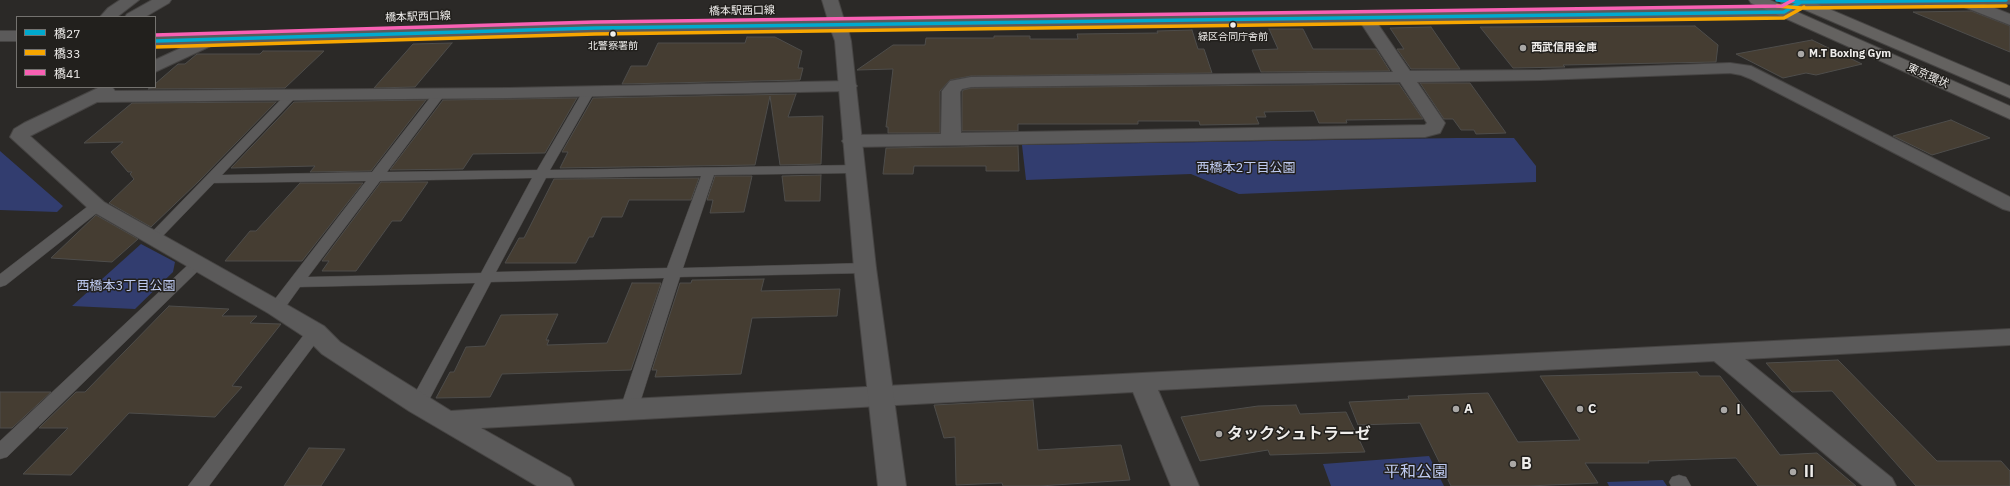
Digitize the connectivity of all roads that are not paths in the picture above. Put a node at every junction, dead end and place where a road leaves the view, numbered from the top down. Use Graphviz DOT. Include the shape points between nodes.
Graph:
graph roads {
  1 [pos="131,0"];
  2 [pos="163,0"];
  3 [pos="1553,0"];
  4 [pos="1757,0"];
  5 [pos="1961,0"];
  6 [pos="2006,0"];
  7 [pos="1496,1"];
  8 [pos="1789,4"];
  9 [pos="834,11"];
  10 [pos="109,16"];
  11 [pos="135,16"];
  12 [pos="1365,17"];
  13 [pos="2010,20"];
  14 [pos="156,28"];
  15 [pos="0,36"];
  16 [pos="16,36"];
  17 [pos="211,39"];
  18 [pos="156,41"];
  19 [pos="156,66"];
  20 [pos="1404,76"];
  21 [pos="848,86"];
  22 [pos="112,88"];
  23 [pos="588,91"];
  24 [pos="440,93"];
  25 [pos="2010,93"];
  26 [pos="292,95"];
  27 [pos="93,97"];
  28 [pos="2010,113"];
  29 [pos="950,139"];
  30 [pos="852,141"];
  31 [pos="854,169"];
  32 [pos="709,171"];
  33 [pos="541,174"];
  34 [pos="376,177"];
  35 [pos="212,180"];
  36 [pos="2010,205"];
  37 [pos="97,206"];
  38 [pos="154,237"];
  39 [pos="197,264"];
  40 [pos="865,268"];
  41 [pos="673,274"];
  42 [pos="485,277"];
  43 [pos="0,282"];
  44 [pos="297,282"];
  45 [pos="276,308"];
  46 [pos="314,332"];
  47 [pos="2010,337"];
  48 [pos="1721,353"];
  49 [pos="1142,383"];
  50 [pos="880,397"];
  51 [pos="418,404"];
  52 [pos="629,409"];
  53 [pos="447,421"];
  54 [pos="0,452"];
  55 [pos="554,485"];
  56 [pos="198,486"];
  57 [pos="892,486"];
  58 [pos="1185,486"];
  59 [pos="1882,486"];
  1 -- 10 [label="street"];
  2 -- 11 [label="street"];
  3 -- 7 [label="street, 橋本駅西口線"];
  4 -- 8 [label="highway, 東京環状"];
  5 -- 6 [label="street, 橋本駅西口線"];
  5 -- 8 [label="street, 橋本駅西口線"];
  5 -- 13 [label="street"];
  7 -- 9 [label="street, 橋本駅西口線"];
  8 -- 12 [label="street, 橋本駅西口線"];
  8 -- 25 [label="highway, 東京環状"];
  8 -- 28 [label="highway, 東京環状"];
  9 -- 12 [label="street, 橋本駅西口線"];
  9 -- 14 [label="street, 橋本駅西口線" via="446,16"];
  9 -- 17 [label="street, 橋本駅西口線" via="435,31"];
  9 -- 21 [label="street" via="843,42"];
  12 -- 20 [label="street"];
  15 -- 16 [label="street"];
  17 -- 18 [label="street, 橋本駅西口線"];
  17 -- 19 [label="street"];
  20 -- 29 [label="street" via="961,82 951,91"];
  20 -- 29 [label="street" via="1436,123 1433,129"];
  20 -- 36 [label="street" via="1541,75 1730,68 1745,70"];
  21 -- 23 [label="street"];
  21 -- 30 [label="street"];
  22 -- 27 [label="street"];
  23 -- 24 [label="street"];
  23 -- 33 [label="lane"];
  24 -- 26 [label="street"];
  24 -- 34 [label="lane"];
  26 -- 27 [label="street"];
  26 -- 35 [label="lane"];
  27 -- 37 [label="street" via="30,126 20,137"];
  29 -- 30 [label="street"];
  30 -- 31 [label="street"];
  31 -- 32 [label="lane"];
  31 -- 40 [label="street"];
  32 -- 33 [label="lane"];
  32 -- 41 [label="lane"];
  33 -- 34 [label="lane"];
  33 -- 42 [label="lane"];
  34 -- 35 [label="lane"];
  34 -- 44 [label="lane"];
  35 -- 38 [label="lane"];
  37 -- 38 [label="street"];
  37 -- 43 [label="lane"];
  38 -- 39 [label="street"];
  39 -- 45 [label="street"];
  39 -- 54 [label="lane"];
  40 -- 41 [label="lane"];
  40 -- 50 [label="street"];
  41 -- 42 [label="lane"];
  41 -- 52 [label="lane"];
  42 -- 44 [label="lane"];
  42 -- 51 [label="lane"];
  44 -- 45 [label="lane"];
  45 -- 46 [label="street"];
  46 -- 51 [label="street" via="331,348"];
  46 -- 56 [label="lane"];
  47 -- 48 [label="street"];
  48 -- 49 [label="street"];
  48 -- 59 [label="street"];
  49 -- 50 [label="street"];
  49 -- 58 [label="street"];
  50 -- 52 [label="street"];
  50 -- 57 [label="street"];
  51 -- 53 [label="street"];
  52 -- 53 [label="street"];
  53 -- 55 [label="street"];
}
